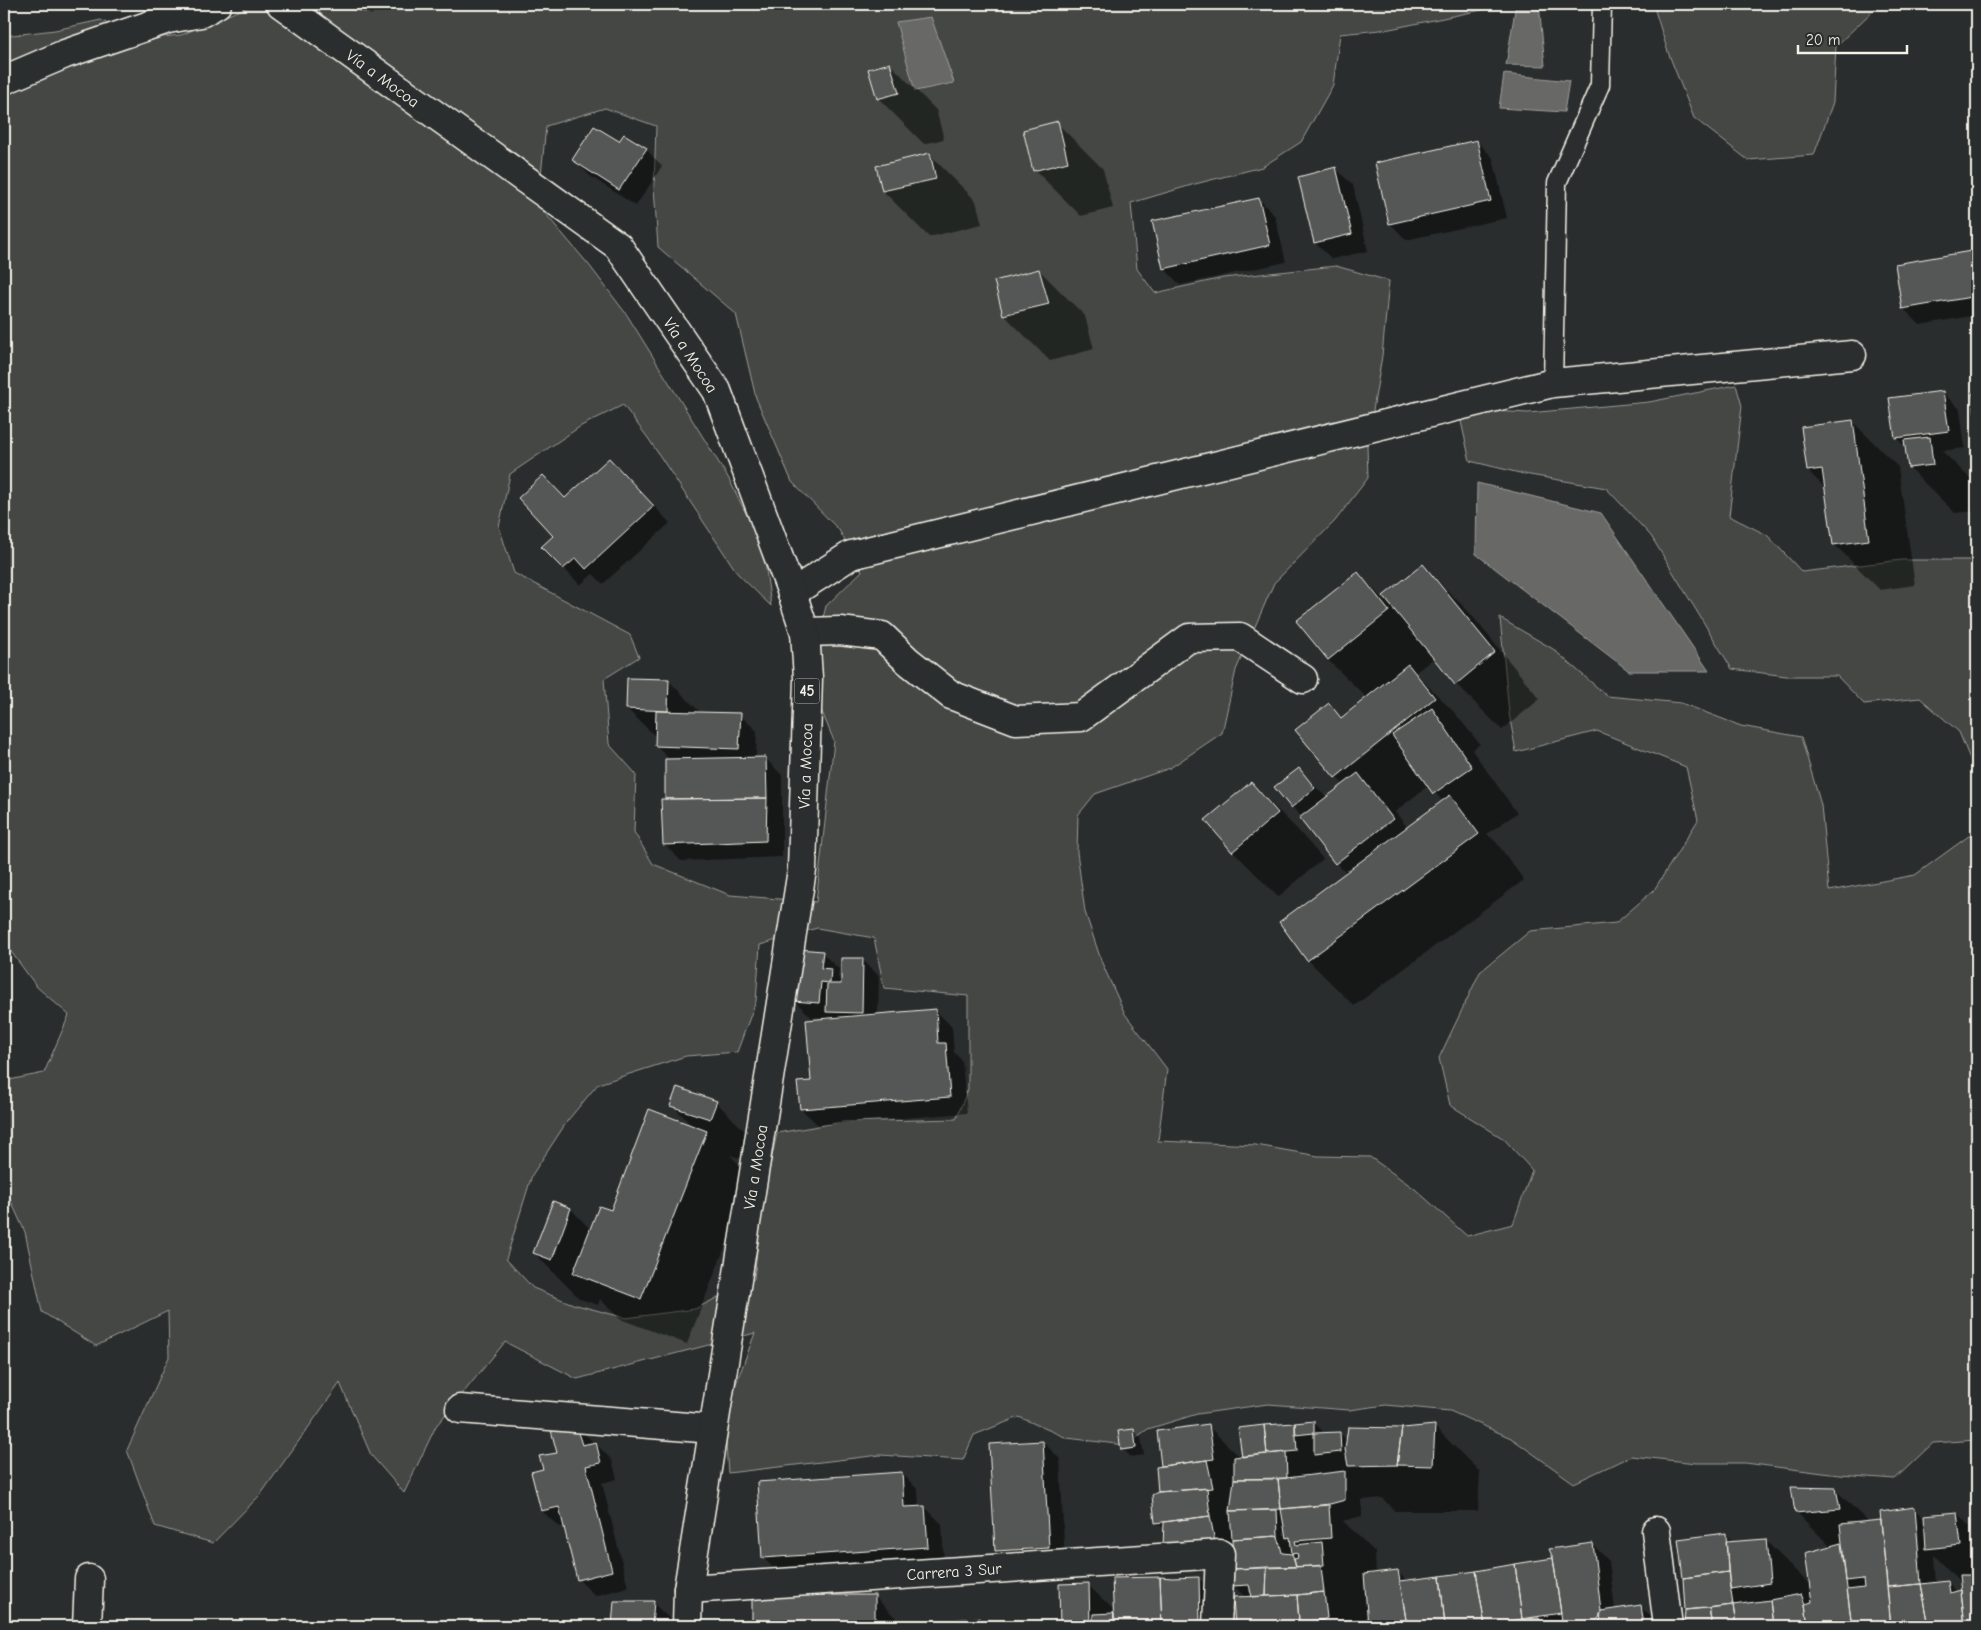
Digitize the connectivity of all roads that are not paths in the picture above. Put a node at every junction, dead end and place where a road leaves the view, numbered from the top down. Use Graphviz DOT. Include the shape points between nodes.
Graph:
graph roads {
  1 [pos="217,4"];
  2 [pos="281,4"];
  3 [pos="1602,4"];
  4 [pos="4,80"];
  5 [pos="1852,355"];
  6 [pos="1553,384"];
  7 [pos="792,593"];
  8 [pos="805,632"];
  9 [pos="1303,679"];
  10 [pos="460,1409"];
  11 [pos="714,1430"];
  12 [pos="1656,1531"];
  13 [pos="88,1578"];
  14 [pos="688,1588"];
  15 [pos="87,1626"];
  16 [pos="687,1626"];
  17 [pos="1217,1626"];
  18 [pos="1668,1626"];
  1 -- 4 [label="street" via="201,13 168,20 65,54"];
  2 -- 7 [label="street, Vía a Mocoa / 45" via="618,246 717,391"];
  3 -- 6 [label="lane" via="1600,85 1557,183"];
  5 -- 6 [label="street"];
  6 -- 7 [label="street" via="851,555"];
  7 -- 8 [label="street, Vía a Mocoa / 45"];
  8 -- 9 [label="street" via="840,631 882,636 951,695 1016,720 1081,718 1189,638 1240,637"];
  8 -- 11 [label="street, Vía a Mocoa / 45" via="808,678 802,870"];
  10 -- 11 [label="street"];
  11 -- 14 [label="street, Vía a Mocoa / 45"];
  12 -- 18 [label="street"];
  13 -- 15 [label="street"];
  14 -- 16 [label="street, 45"];
  14 -- 17 [label="street, Carrera 3 Sur" via="1220,1554"];
}
